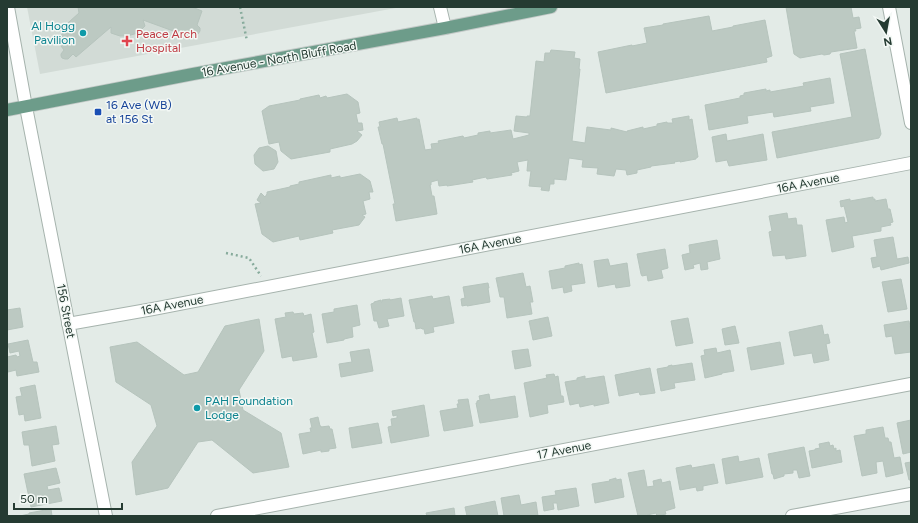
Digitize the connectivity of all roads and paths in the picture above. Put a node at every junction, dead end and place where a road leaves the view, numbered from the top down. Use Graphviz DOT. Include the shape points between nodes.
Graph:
graph roads {
  1 [pos="8,7"];
  2 [pos="240,7"];
  3 [pos="440,7"];
  4 [pos="552,7"];
  5 [pos="889,7"];
  6 [pos="444,28"];
  7 [pos="247,41"];
  8 [pos="26,107"];
  9 [pos="7,110"];
  10 [pos="911,123"];
  11 [pos="911,163"];
  12 [pos="226,252"];
  13 [pos="264,282"];
  14 [pos="68,324"];
  15 [pos="911,384"];
  16 [pos="911,494"];
  17 [pos="106,516"];
  18 [pos="217,516"];
  19 [pos="792,516"];
  1 -- 8 [label="street, 156 Street"];
  2 -- 7 [label="path"];
  3 -- 6 [label="street"];
  4 -- 6 [label="main road, 16 Avenue - North Bluff Road"];
  5 -- 10 [label="street"];
  6 -- 8 [label="main road, 16 Avenue - North Bluff Road"];
  8 -- 9 [label="main road, 16 Avenue - North Bluff Road"];
  8 -- 14 [label="street, 156 Street"];
  11 -- 14 [label="street, 16A Avenue"];
  12 -- 13 [label="path" via="249,258"];
  14 -- 17 [label="street, 156 Street"];
  15 -- 18 [label="street, 17 Avenue"];
  16 -- 19 [label="street"];
}
